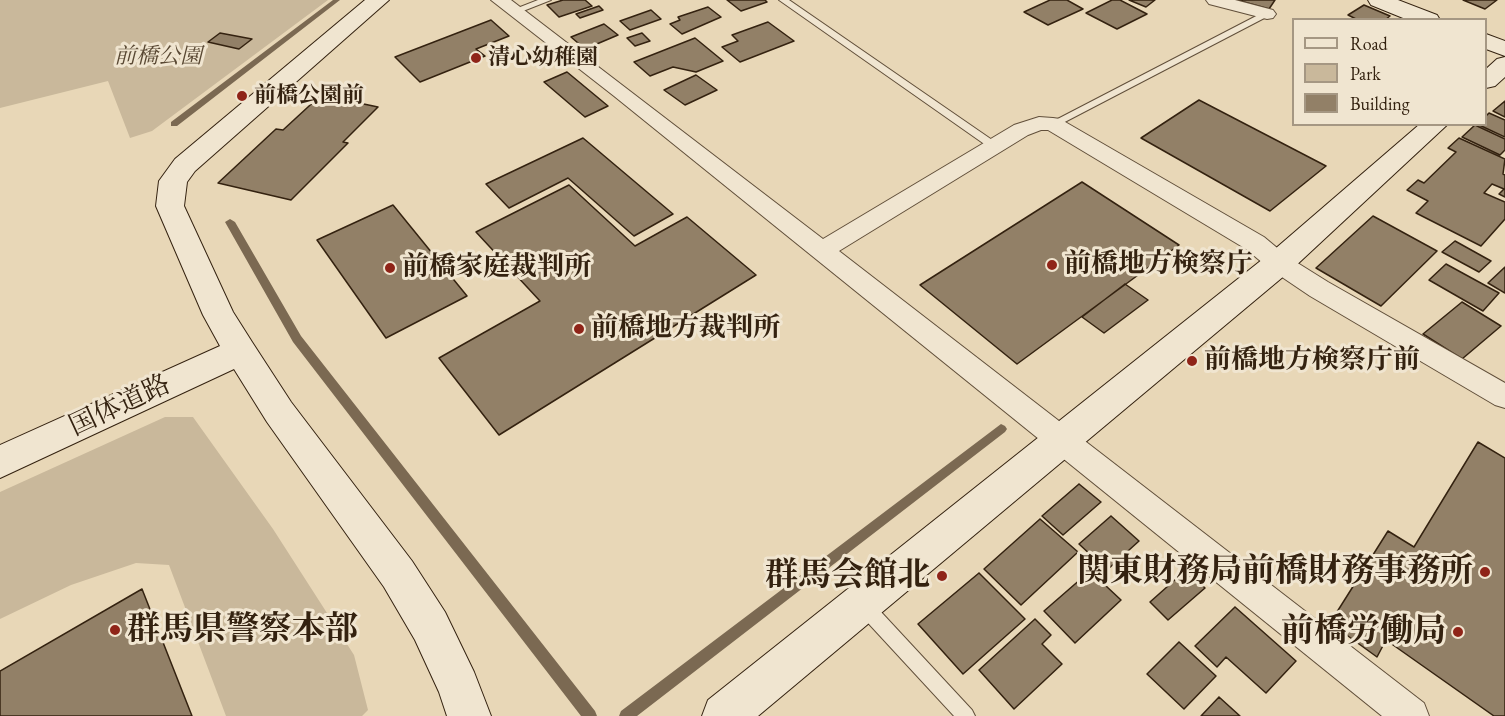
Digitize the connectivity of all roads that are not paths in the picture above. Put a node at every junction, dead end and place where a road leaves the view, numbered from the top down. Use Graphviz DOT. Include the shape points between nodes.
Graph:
graph roads {
  1 [pos="378,0"];
  2 [pos="547,0"];
  3 [pos="783,0"];
  4 [pos="1215,0"];
  5 [pos="1379,0"];
  6 [pos="507,6"];
  7 [pos="1267,14"];
  8 [pos="1424,18"];
  9 [pos="1487,42"];
  10 [pos="1505,49"];
  11 [pos="1505,64"];
  12 [pos="1487,79"];
  13 [pos="1053,124"];
  14 [pos="1434,126"];
  15 [pos="994,146"];
  16 [pos="821,250"];
  17 [pos="1279,263"];
  18 [pos="240,351"];
  19 [pos="1505,397"];
  20 [pos="1063,441"];
  21 [pos="0,462"];
  22 [pos="863,604"];
  23 [pos="469,716"];
  24 [pos="724,716"];
  25 [pos="966,716"];
  26 [pos="1411,716"];
  1 -- 18 [label="street" via="185,165 173,181 170,206 219,315"];
  2 -- 6 [label="lane"];
  3 -- 15 [label="lane"];
  4 -- 7 [label="street"];
  5 -- 8 [label="street"];
  6 -- 16 [label="street"];
  7 -- 13 [label="lane"];
  9 -- 10 [label="street"];
  11 -- 12 [label="street"];
  13 -- 15 [label="street" via="1031,125"];
  13 -- 17 [label="street" via="1255,243"];
  14 -- 17 [label="street"];
  15 -- 16 [label="street"];
  16 -- 20 [label="street"];
  17 -- 19 [label="street"];
  17 -- 20 [label="street"];
  18 -- 21 [label="street, 国体道路"];
  18 -- 23 [label="street" via="279,412 398,574 430,626"];
  20 -- 22 [label="street"];
  20 -- 26 [label="street"];
  22 -- 24 [label="street"];
  22 -- 25 [label="lane"];
}
